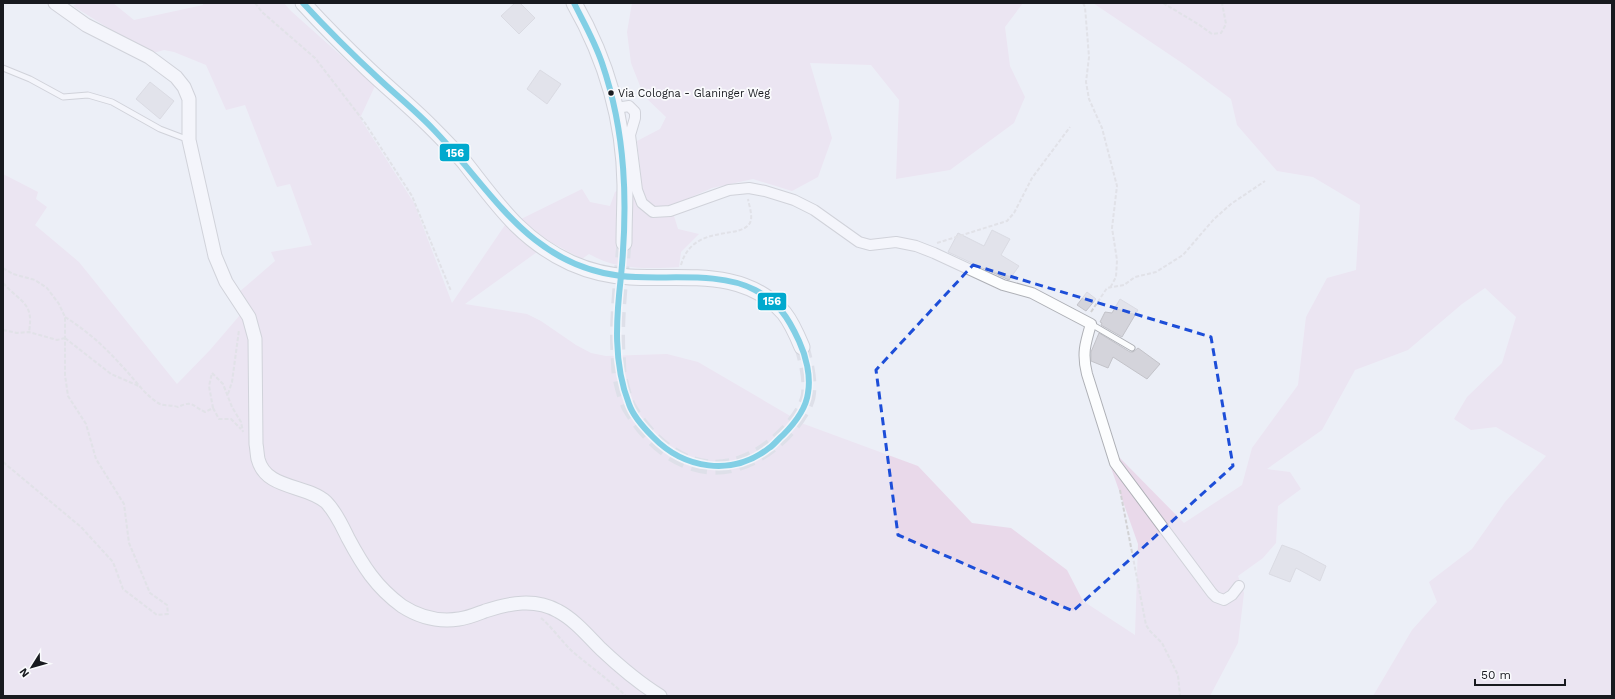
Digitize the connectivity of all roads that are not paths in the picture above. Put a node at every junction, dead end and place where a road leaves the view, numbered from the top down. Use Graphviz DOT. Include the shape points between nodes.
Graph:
graph roads {
  1 [pos="55,3"];
  2 [pos="303,3"];
  3 [pos="574,3"];
  4 [pos="3,68"];
  5 [pos="616,108"];
  6 [pos="189,140"];
  7 [pos="624,243"];
  8 [pos="1091,324"];
  9 [pos="802,347"];
  10 [pos="1132,348"];
  11 [pos="1239,586"];
  12 [pos="660,696"];
  1 -- 6 [label="street" via="86,25 149,57 176,77 189,99"];
  2 -- 9 [label="main road" via="368,70 434,130 515,225 538,244 572,263 609,275 711,278 746,286 775,303 793,327"];
  3 -- 5 [label="main road" via="597,47"];
  4 -- 6 [label="lane" via="63,97 88,95 112,102 160,129"];
  5 -- 7 [label="main road" via="624,163"];
  5 -- 8 [label="street" via="629,106 635,112 630,140 638,196 653,212 670,211 719,192 740,188 765,191 804,204 858,242 870,245 896,242 916,246 1003,285 1032,292"];
  6 -- 12 [label="street" via="216,256 226,282 249,317 255,339 256,444 258,460 264,471 277,481 310,492 328,504 366,571 391,597 416,614 434,619 461,619 512,603 547,606 569,618 609,656"];
  8 -- 10 [label="lane"];
  8 -- 11 [label="street" via="1084,349 1085,366 1118,467 1216,597 1224,600 1229,598"];
}
